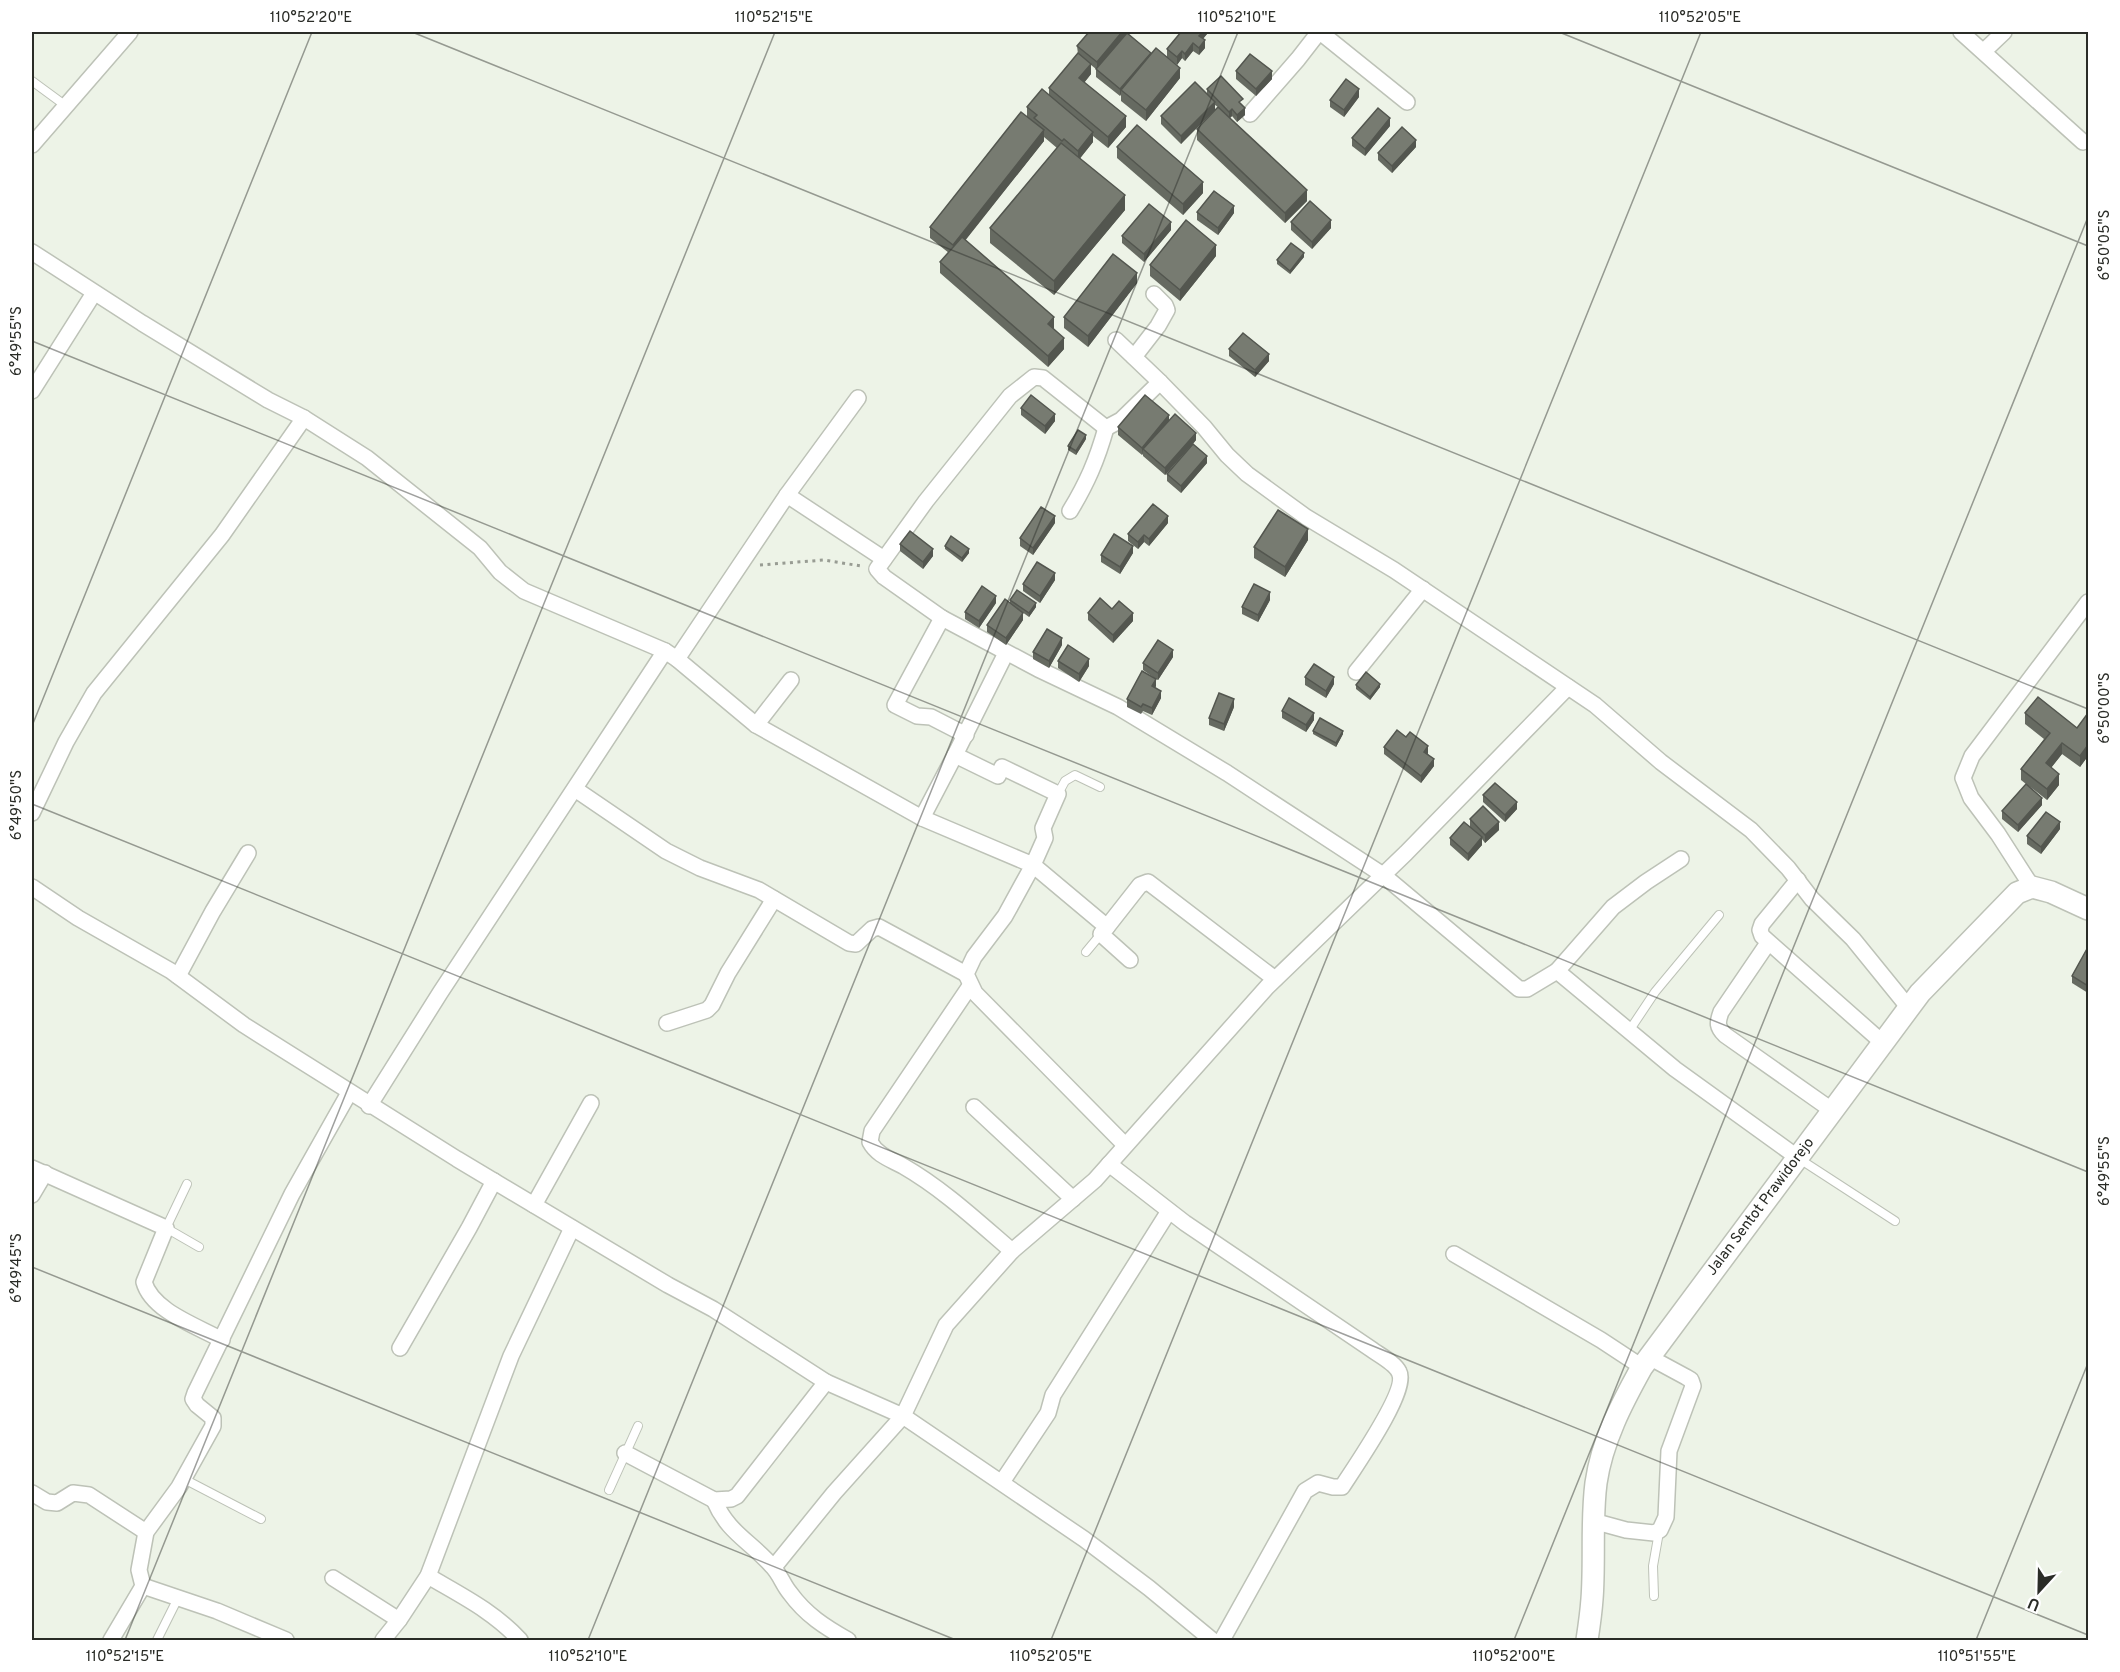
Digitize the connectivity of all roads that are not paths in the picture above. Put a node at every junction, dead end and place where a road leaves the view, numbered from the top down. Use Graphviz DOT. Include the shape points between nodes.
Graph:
graph roads {
  1 [pos="130,32"];
  2 [pos="1320,32"];
  3 [pos="1961,32"];
  4 [pos="2004,32"];
  5 [pos="1984,51"];
  6 [pos="32,81"];
  7 [pos="1407,102"];
  8 [pos="66,106"];
  9 [pos="1250,114"];
  10 [pos="2083,142"];
  11 [pos="32,145"];
  12 [pos="32,252"];
  13 [pos="94,292"];
  14 [pos="1154,294"];
  15 [pos="1116,340"];
  16 [pos="1134,357"];
  17 [pos="1160,382"];
  18 [pos="32,391"];
  19 [pos="858,398"];
  20 [pos="304,418"];
  21 [pos="1106,428"];
  22 [pos="787,495"];
  23 [pos="1070,511"];
  24 [pos="881,564"];
  25 [pos="1423,589"];
  26 [pos="2088,602"];
  27 [pos="942,618"];
  28 [pos="1006,653"];
  29 [pos="671,655"];
  30 [pos="1356,672"];
  31 [pos="791,680"];
  32 [pos="1568,687"];
  33 [pos="756,725"];
  34 [pos="966,735"];
  35 [pos="955,755"];
  36 [pos="1100,787"];
  37 [pos="575,789"];
  38 [pos="1058,794"];
  39 [pos="32,813"];
  40 [pos="922,818"];
  41 [pos="248,853"];
  42 [pos="1681,859"];
  43 [pos="1033,865"];
  44 [pos="1383,874"];
  45 [pos="1798,880"];
  46 [pos="32,887"];
  47 [pos="2032,887"];
  48 [pos="774,899"];
  49 [pos="2088,909"];
  50 [pos="1719,915"];
  51 [pos="1104,931"];
  52 [pos="1768,943"];
  53 [pos="1086,952"];
  54 [pos="1130,960"];
  55 [pos="1557,971"];
  56 [pos="178,976"];
  57 [pos="1275,979"];
  58 [pos="968,980"];
  59 [pos="1909,1008"];
  60 [pos="667,1023"];
  61 [pos="1629,1031"];
  62 [pos="1883,1043"];
  63 [pos="349,1093"];
  64 [pos="591,1103"];
  65 [pos="369,1106"];
  66 [pos="974,1107"];
  67 [pos="1833,1111"];
  68 [pos="1125,1145"];
  69 [pos="1801,1160"];
  70 [pos="1109,1164"];
  71 [pos="38,1171"];
  72 [pos="494,1181"];
  73 [pos="187,1184"];
  74 [pos="32,1195"];
  75 [pos="1073,1198"];
  76 [pos="534,1205"];
  77 [pos="1169,1211"];
  78 [pos="1894,1221"];
  79 [pos="166,1228"];
  80 [pos="572,1228"];
  81 [pos="199,1247"];
  82 [pos="1012,1251"];
  83 [pos="1454,1254"];
  84 [pos="222,1340"];
  85 [pos="400,1348"];
  86 [pos="1652,1363"];
  87 [pos="826,1382"];
  88 [pos="903,1416"];
  89 [pos="638,1426"];
  90 [pos="625,1453"];
  91 [pos="184,1479"];
  92 [pos="1002,1482"];
  93 [pos="609,1490"];
  94 [pos="32,1493"];
  95 [pos="714,1500"];
  96 [pos="261,1519"];
  97 [pos="1597,1523"];
  98 [pos="1660,1530"];
  99 [pos="146,1532"];
  100 [pos="774,1567"];
  101 [pos="428,1576"];
  102 [pos="333,1578"];
  103 [pos="143,1586"];
  104 [pos="1654,1596"];
  105 [pos="178,1598"];
  106 [pos="399,1620"];
  107 [pos="111,1641"];
  108 [pos="157,1641"];
  109 [pos="286,1641"];
  110 [pos="383,1641"];
  111 [pos="520,1641"];
  112 [pos="848,1641"];
  113 [pos="1212,1641"];
  114 [pos="1222,1641"];
  115 [pos="1587,1641"];
  1 -- 8 [label="street"];
  2 -- 7 [label="street"];
  2 -- 9 [label="street"];
  3 -- 5 [label="street"];
  4 -- 5 [label="street"];
  5 -- 10 [label="street"];
  6 -- 8 [label="lane"];
  8 -- 11 [label="street"];
  12 -- 13 [label="street"];
  13 -- 18 [label="street"];
  13 -- 20 [label="street" via="268,400"];
  14 -- 16 [label="street" via="1167,310"];
  15 -- 16 [label="street"];
  16 -- 17 [label="street"];
  17 -- 21 [label="street" via="1121,420"];
  17 -- 25 [label="street" via="1247,474 1306,517"];
  19 -- 22 [label="street"];
  20 -- 29 [label="street" via="432,508 524,591"];
  20 -- 39 [label="street" via="222,535 94,693"];
  21 -- 23 [label="street" via="1095,463"];
  21 -- 24 [label="street" via="1043,378 1034,376 1010,396"];
  22 -- 24 [label="street"];
  22 -- 29 [label="street"];
  24 -- 27 [label="street" via="884,578"];
  25 -- 30 [label="street"];
  25 -- 32 [label="street"];
  26 -- 47 [label="street" via="1972,756 1963,778 1971,798"];
  27 -- 28 [label="street"];
  27 -- 34 [label="street" via="895,705"];
  28 -- 34 [label="street"];
  28 -- 44 [label="street" via="1118,707"];
  29 -- 33 [label="street"];
  29 -- 37 [label="street"];
  31 -- 33 [label="street"];
  32 -- 44 [label="street"];
  32 -- 45 [label="street" via="1751,830"];
  33 -- 40 [label="street"];
  34 -- 35 [label="street"];
  35 -- 38 [label="street" via="998,776 1002,767"];
  35 -- 40 [label="street"];
  36 -- 38 [label="lane" via="1075,775 1065,781"];
  37 -- 48 [label="street" via="666,851"];
  37 -- 65 [label="street"];
  38 -- 43 [label="street"];
  40 -- 43 [label="street"];
  41 -- 56 [label="street"];
  42 -- 55 [label="street" via="1613,907"];
  43 -- 51 [label="street"];
  43 -- 58 [label="street" via="1005,916 974,957"];
  44 -- 55 [label="street" via="1519,989 1527,989"];
  44 -- 57 [label="street"];
  45 -- 52 [label="street" via="1762,924 1760,930"];
  45 -- 59 [label="street"];
  46 -- 56 [label="street"];
  47 -- 49 [label="main road"];
  47 -- 59 [label="main road, Jalan Sentot Prawidorejo" via="2017,893"];
  48 -- 58 [label="street" via="852,944 879,927"];
  48 -- 60 [label="street" via="712,1005"];
  50 -- 61 [label="lane" via="1655,992"];
  51 -- 53 [label="lane"];
  51 -- 54 [label="street"];
  51 -- 57 [label="street" via="1140,885 1148,882"];
  52 -- 62 [label="street"];
  52 -- 67 [label="street" via="1721,1012 1719,1028"];
  55 -- 61 [label="street"];
  56 -- 63 [label="street" via="244,1025"];
  57 -- 68 [label="street"];
  58 -- 68 [label="street"];
  58 -- 82 [label="street" via="872,1131 870,1142 882,1155 954,1200"];
  59 -- 62 [label="main road, Jalan Sentot Prawidorejo"];
  61 -- 69 [label="street"];
  62 -- 67 [label="main road, Jalan Sentot Prawidorejo"];
  63 -- 65 [label="street"];
  63 -- 84 [label="street" via="291,1194"];
  64 -- 76 [label="street"];
  65 -- 72 [label="street"];
  66 -- 75 [label="street"];
  67 -- 69 [label="main road, Jalan Sentot Prawidorejo"];
  68 -- 70 [label="street"];
  69 -- 78 [label="lane"];
  69 -- 86 [label="main road, Jalan Sentot Prawidorejo"];
  70 -- 75 [label="street"];
  70 -- 77 [label="street"];
  71 -- 74 [label="street"];
  71 -- 79 [label="street"];
  72 -- 76 [label="street"];
  72 -- 85 [label="street"];
  73 -- 79 [label="lane"];
  75 -- 82 [label="street"];
  76 -- 80 [label="street"];
  77 -- 92 [label="street"];
  77 -- 114 [label="street" via="1371,1349 1399,1370 1402,1379 1393,1405 1342,1487 1318,1484 1305,1491"];
  79 -- 81 [label="lane"];
  79 -- 84 [label="street" via="144,1282 146,1289 159,1305"];
  80 -- 87 [label="street" via="712,1309"];
  80 -- 101 [label="street" via="511,1356"];
  82 -- 88 [label="street" via="946,1324"];
  83 -- 86 [label="street" via="1601,1340"];
  84 -- 91 [label="street" via="193,1399 213,1418 213,1426"];
  86 -- 97 [label="main road, Jalan Sentot Prawidorejo" via="1623,1401 1606,1441 1596,1481"];
  86 -- 98 [label="street" via="1686,1377 1693,1386 1669,1451 1666,1517"];
  87 -- 88 [label="street"];
  87 -- 95 [label="street" via="738,1496"];
  88 -- 92 [label="street"];
  88 -- 100 [label="street"];
  89 -- 90 [label="lane"];
  90 -- 93 [label="lane"];
  90 -- 95 [label="street"];
  91 -- 96 [label="lane"];
  91 -- 99 [label="street"];
  92 -- 113 [label="street" via="1130,1574"];
  94 -- 99 [label="street" via="57,1503 72,1493 89,1495"];
  95 -- 100 [label="street" via="726,1524"];
  97 -- 98 [label="street" via="1626,1530"];
  97 -- 115 [label="main road, Jalan Sentot Prawidorejo"];
  98 -- 104 [label="lane" via="1653,1566"];
  99 -- 103 [label="street" via="139,1570"];
  100 -- 112 [label="street" via="802,1609"];
  101 -- 106 [label="street"];
  101 -- 111 [label="street" via="484,1608"];
  102 -- 106 [label="street"];
  103 -- 105 [label="street"];
  103 -- 107 [label="street"];
  105 -- 108 [label="lane"];
  105 -- 109 [label="street"];
  106 -- 110 [label="street"];
}
